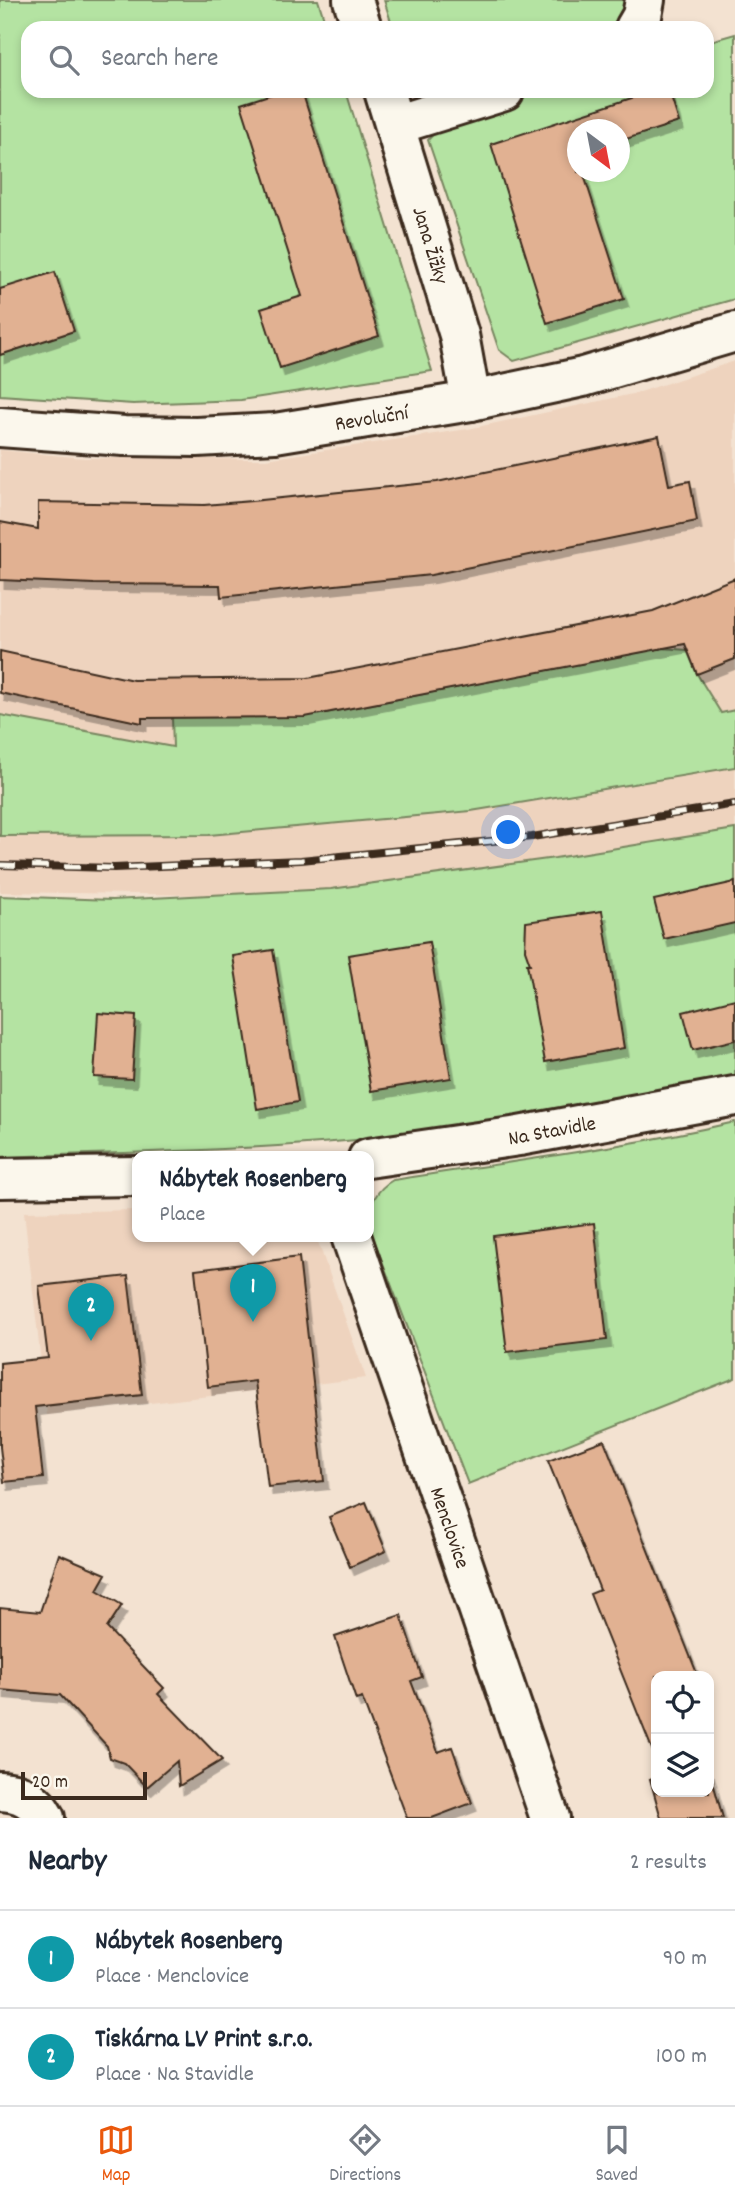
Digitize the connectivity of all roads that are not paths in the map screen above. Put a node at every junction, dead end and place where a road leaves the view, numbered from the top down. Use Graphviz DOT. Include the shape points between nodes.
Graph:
graph roads {
  1 [pos="353,0"];
  2 [pos="645,0"];
  3 [pos="360,21"];
  4 [pos="639,21"];
  5 [pos="457,98"];
  6 [pos="389,108"];
  7 [pos="735,332"];
  8 [pos="471,401"];
  9 [pos="0,427"];
  10 [pos="735,1096"];
  11 [pos="374,1157"];
  12 [pos="132,1176"];
  13 [pos="0,1178"];
  14 [pos="353,1242"];
  15 [pos="0,1791"];
  16 [pos="44,1818"];
  17 [pos="550,1818"];
  1 -- 3 [label="street"];
  2 -- 4 [label="street"];
  5 -- 6 [label="street"];
  6 -- 8 [label="street, Jana Žižky" via="459,335"];
  7 -- 8 [label="street, Revoluční" via="583,377"];
  8 -- 9 [label="street, Revoluční" via="275,433 124,436"];
  10 -- 11 [label="street, Na Stavidle"];
  12 -- 13 [label="street"];
  14 -- 17 [label="street, Menclovice"];
  15 -- 16 [label="street" via="31,1799"];
}
